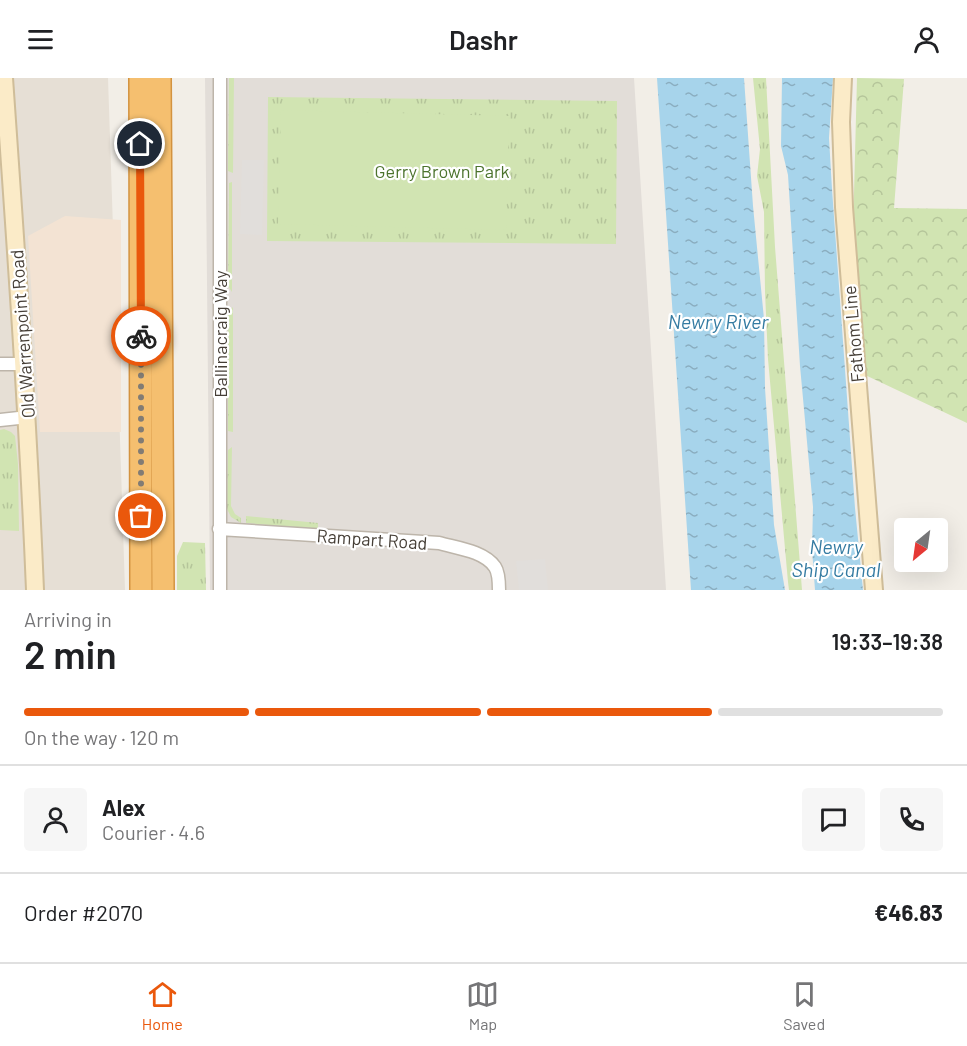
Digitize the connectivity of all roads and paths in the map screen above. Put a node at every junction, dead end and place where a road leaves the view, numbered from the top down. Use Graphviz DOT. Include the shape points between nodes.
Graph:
graph roads {
  1 [pos="4,78"];
  2 [pos="140,78"];
  3 [pos="160,78"];
  4 [pos="220,78"];
  5 [pos="843,78"];
  6 [pos="5,150"];
  7 [pos="0,364"];
  8 [pos="24,364"];
  9 [pos="28,417"];
  10 [pos="0,420"];
  11 [pos="219,529"];
  12 [pos="35,590"];
  13 [pos="141,590"];
  14 [pos="163,590"];
  15 [pos="220,590"];
  16 [pos="500,590"];
  17 [pos="874,590"];
  1 -- 6 [label="street, Old Warrenpoint Road"];
  2 -- 13 [label="highway"];
  3 -- 14 [label="highway"];
  4 -- 11 [label="street, Ballinacraig Way"];
  5 -- 17 [label="street, Fathom Line" via="844,207"];
  6 -- 8 [label="street, Old Warrenpoint Road" via="13,183"];
  7 -- 8 [label="street"];
  8 -- 9 [label="street, Old Warrenpoint Road"];
  9 -- 10 [label="street"];
  9 -- 12 [label="street, Old Warrenpoint Road"];
  11 -- 15 [label="street, Ballinacraig Way"];
  11 -- 16 [label="street, Rampart Road" via="439,543 488,560 496,568"];
}
